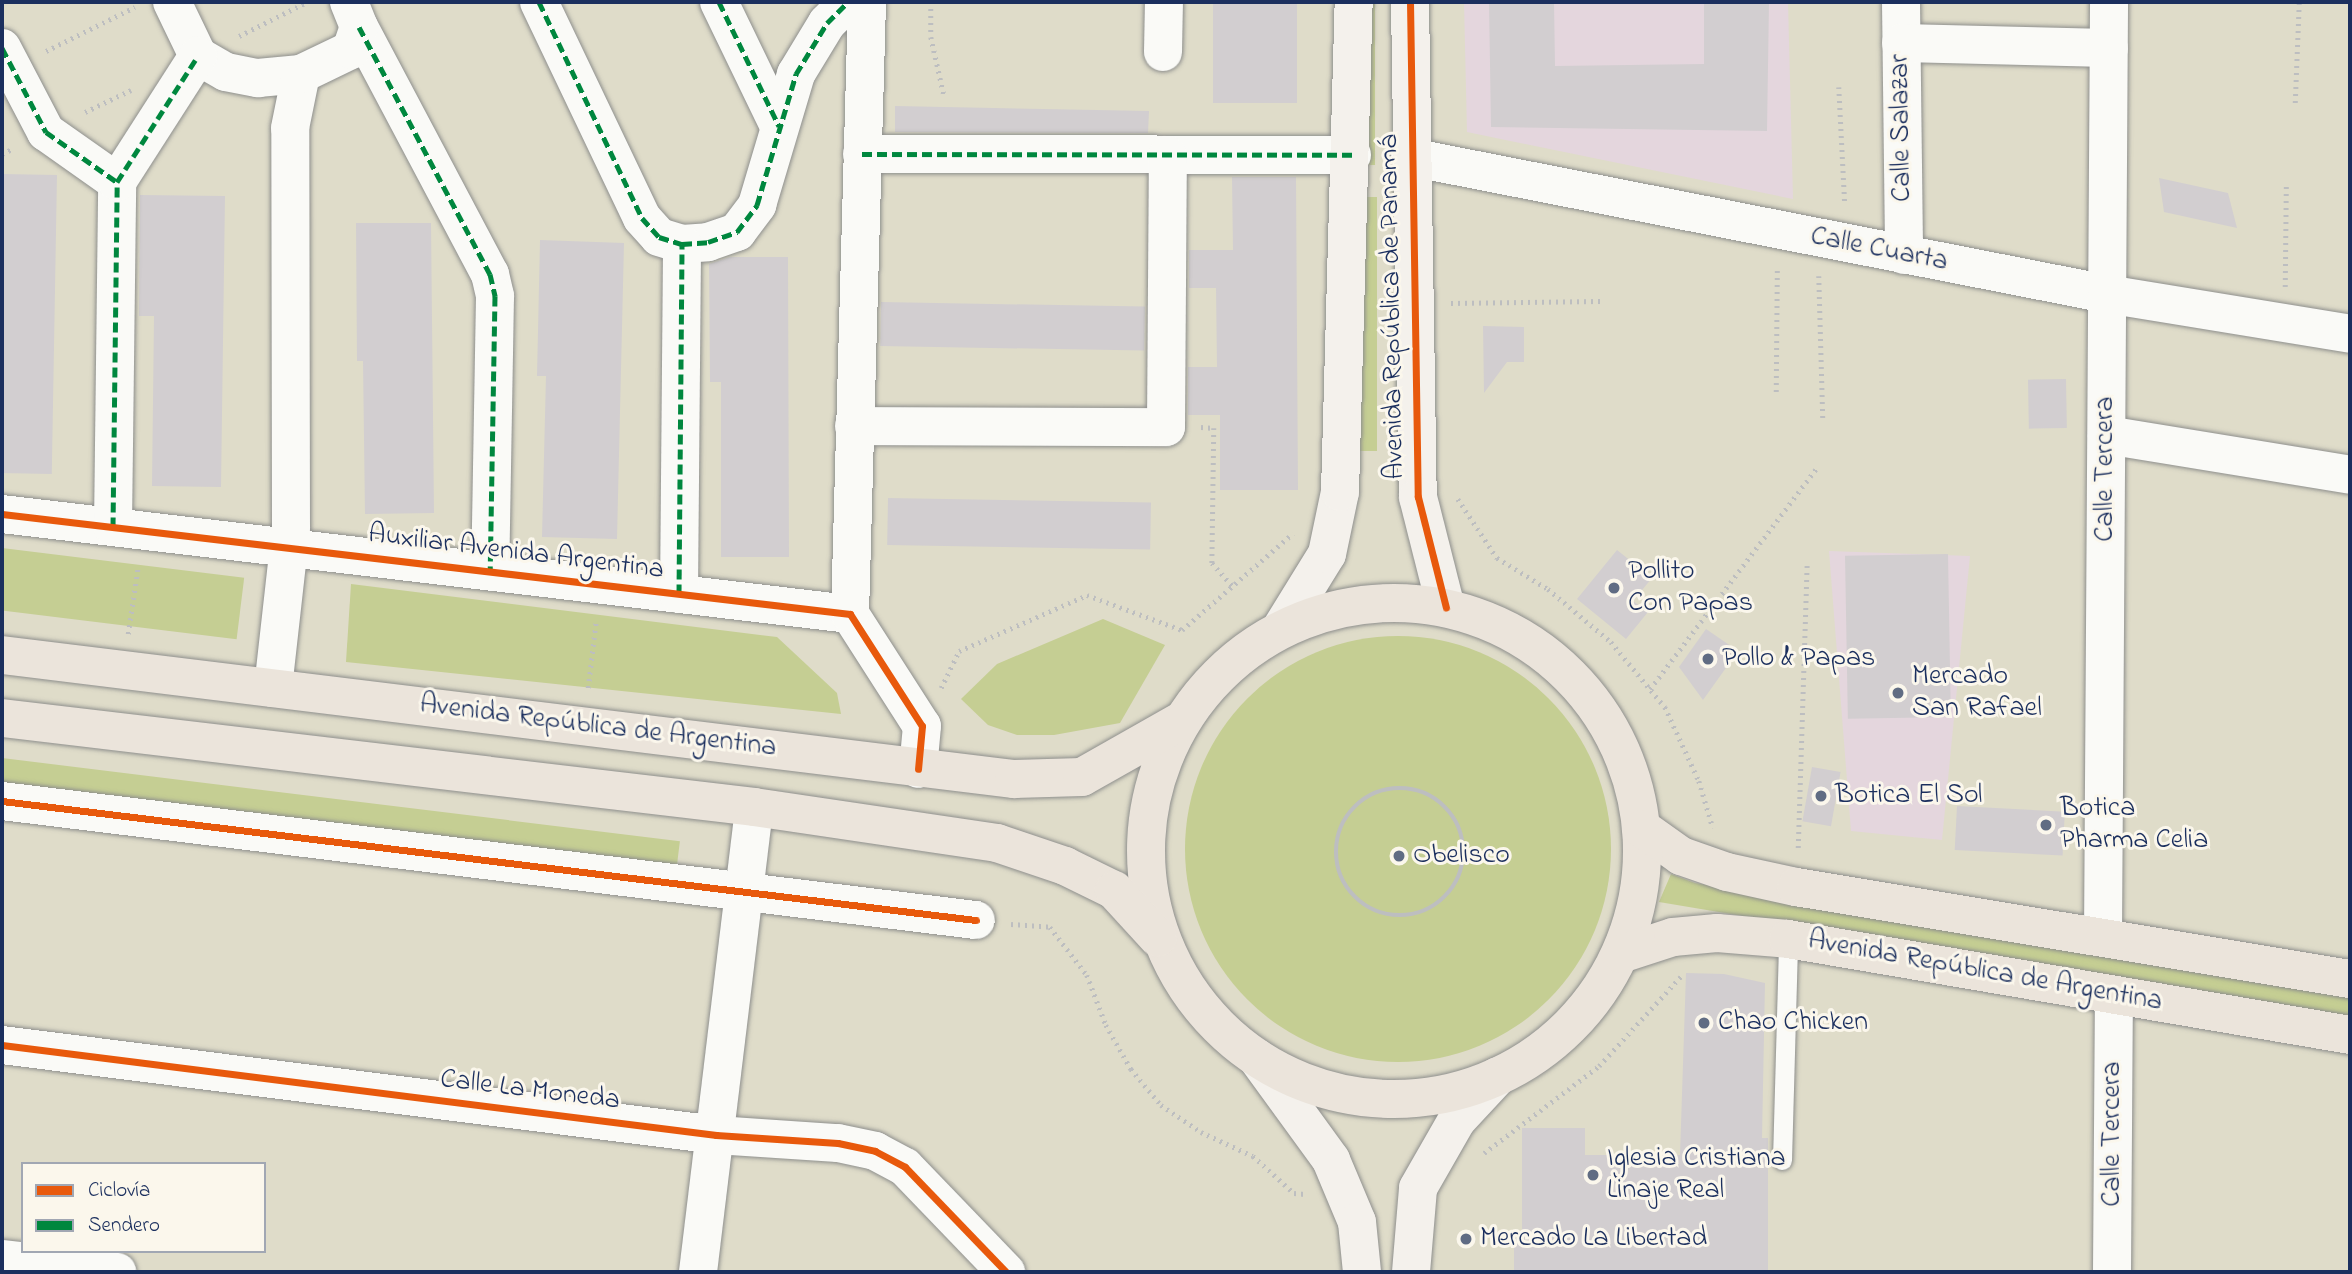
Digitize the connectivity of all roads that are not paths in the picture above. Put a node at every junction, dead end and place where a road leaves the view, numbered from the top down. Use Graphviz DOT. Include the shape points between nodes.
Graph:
graph roads {
  1 [pos="172,2"];
  2 [pos="539,2"];
  3 [pos="719,2"];
  4 [pos="848,2"];
  5 [pos="867,2"];
  6 [pos="1164,2"];
  7 [pos="1354,2"];
  8 [pos="1410,2"];
  9 [pos="1901,2"];
  10 [pos="2109,2"];
  11 [pos="354,14"];
  12 [pos="1901,43"];
  13 [pos="2109,48"];
  14 [pos="1163,52"];
  15 [pos="198,56"];
  16 [pos="7,58"];
  17 [pos="301,74"];
  18 [pos="779,126"];
  19 [pos="862,155"];
  20 [pos="1168,155"];
  21 [pos="1352,155"];
  22 [pos="1409,157"];
  23 [pos="117,182"];
  24 [pos="682,244"];
  25 [pos="1904,255"];
  26 [pos="2107,294"];
  27 [pos="2350,334"];
  28 [pos="854,426"];
  29 [pos="2106,435"];
  30 [pos="2350,475"];
  31 [pos="2,514"];
  32 [pos="128,529"];
  33 [pos="289,548"];
  34 [pos="490,570"];
  35 [pos="679,594"];
  36 [pos="1446,608"];
  37 [pos="850,614"];
  38 [pos="1280,630"];
  39 [pos="2,655"];
  40 [pos="273,688"];
  41 [pos="2,718"];
  42 [pos="1181,721"];
  43 [pos="918,769"];
  44 [pos="2,801"];
  45 [pos="754,807"];
  46 [pos="1643,830"];
  47 [pos="746,889"];
  48 [pos="976,920"];
  49 [pos="2103,937"];
  50 [pos="1788,939"];
  51 [pos="1163,943"];
  52 [pos="1621,954"];
  53 [pos="2350,979"];
  54 [pos="2114,995"];
  55 [pos="2350,1035"];
  56 [pos="2,1045"];
  57 [pos="1257,1058"];
  58 [pos="1498,1076"];
  59 [pos="716,1135"];
  60 [pos="1782,1160"];
  61 [pos="2,1259"];
  62 [pos="117,1272"];
  63 [pos="698,1272"];
  64 [pos="1006,1272"];
  65 [pos="1362,1272"];
  66 [pos="1411,1272"];
  67 [pos="2112,1272"];
  1 -- 15 [label="street"];
  2 -- 24 [label="street" via="642,218 659,237"];
  3 -- 18 [label="street"];
  4 -- 18 [label="street" via="827,23 796,74"];
  5 -- 19 [label="street"];
  6 -- 14 [label="street"];
  7 -- 21 [label="main road, Avenida República de Panamá"];
  8 -- 22 [label="main road, Avenida República de Panamá"];
  9 -- 12 [label="street, Calle Salazar"];
  10 -- 13 [label="street, Calle Tercera"];
  11 -- 17 [label="street" via="351,50"];
  11 -- 34 [label="street" via="490,274 495,296"];
  12 -- 13 [label="street"];
  12 -- 25 [label="street, Calle Salazar"];
  13 -- 26 [label="street, Calle Tercera"];
  15 -- 17 [label="street" via="226,72 258,78"];
  15 -- 23 [label="street"];
  16 -- 23 [label="street" via="46,132"];
  17 -- 33 [label="street" via="290,128"];
  18 -- 24 [label="street" via="757,205 737,232 708,242"];
  19 -- 20 [label="street"];
  19 -- 28 [label="street"];
  20 -- 21 [label="street"];
  20 -- 28 [label="street" via="1166,427"];
  21 -- 38 [label="main road, Avenida República de Panamá" via="1340,492 1327,554"];
  22 -- 25 [label="street, Calle Cuarta"];
  22 -- 36 [label="main road, Avenida República de Panamá" via="1418,497"];
  23 -- 32 [label="street"];
  24 -- 35 [label="street"];
  25 -- 26 [label="street, Calle Cuarta"];
  26 -- 27 [label="street, Calle Cuarta"];
  26 -- 29 [label="street, Calle Tercera"];
  28 -- 37 [label="street"];
  29 -- 30 [label="street"];
  29 -- 49 [label="street, Calle Tercera"];
  31 -- 32 [label="street, Auxiliar Avenida Argentina"];
  32 -- 33 [label="street, Auxiliar Avenida Argentina"];
  33 -- 34 [label="street, Auxiliar Avenida Argentina"];
  33 -- 40 [label="street"];
  34 -- 35 [label="street, Auxiliar Avenida Argentina"];
  35 -- 37 [label="street, Auxiliar Avenida Argentina"];
  36 -- 38 [label="main road" via="1404,603 1361,605"];
  36 -- 46 [label="main road" via="1506,629 1559,664 1601,712 1623,756"];
  37 -- 43 [label="street" via="922,726"];
  38 -- 42 [label="main road" via="1225,669"];
  39 -- 40 [label="main road, Avenida República de Argentina"];
  40 -- 43 [label="main road, Avenida República de Argentina"];
  41 -- 45 [label="main road"];
  42 -- 43 [label="main road, Avenida República de Argentina" via="1082,777 1014,779"];
  42 -- 51 [label="main road" via="1157,773 1146,830 1147,887"];
  44 -- 47 [label="street"];
  45 -- 47 [label="street"];
  45 -- 51 [label="main road" via="997,843 1065,866 1114,890"];
  46 -- 49 [label="main road, Avenida República de Argentina" via="1681,856 1727,872"];
  46 -- 52 [label="main road" via="1640,894"];
  47 -- 48 [label="street"];
  47 -- 59 [label="street"];
  49 -- 53 [label="main road, Avenida República de Argentina"];
  50 -- 52 [label="main road, Avenida República de Argentina" via="1717,933 1673,937"];
  50 -- 54 [label="main road, Avenida República de Argentina"];
  50 -- 60 [label="lane"];
  51 -- 57 [label="main road" via="1186,987 1210,1017"];
  52 -- 58 [label="main road" via="1582,1013 1548,1046"];
  54 -- 55 [label="main road, Avenida República de Argentina"];
  54 -- 67 [label="street, Calle Tercera"];
  56 -- 59 [label="street, Calle La Moneda"];
  57 -- 58 [label="main road" via="1304,1081 1375,1098 1445,1093"];
  57 -- 65 [label="main road" via="1331,1160 1357,1222"];
  58 -- 66 [label="main road" via="1458,1120 1418,1188"];
  59 -- 63 [label="street"];
  59 -- 64 [label="street, Calle La Moneda" via="838,1143 875,1151 905,1167"];
  61 -- 62 [label="street"];
}
